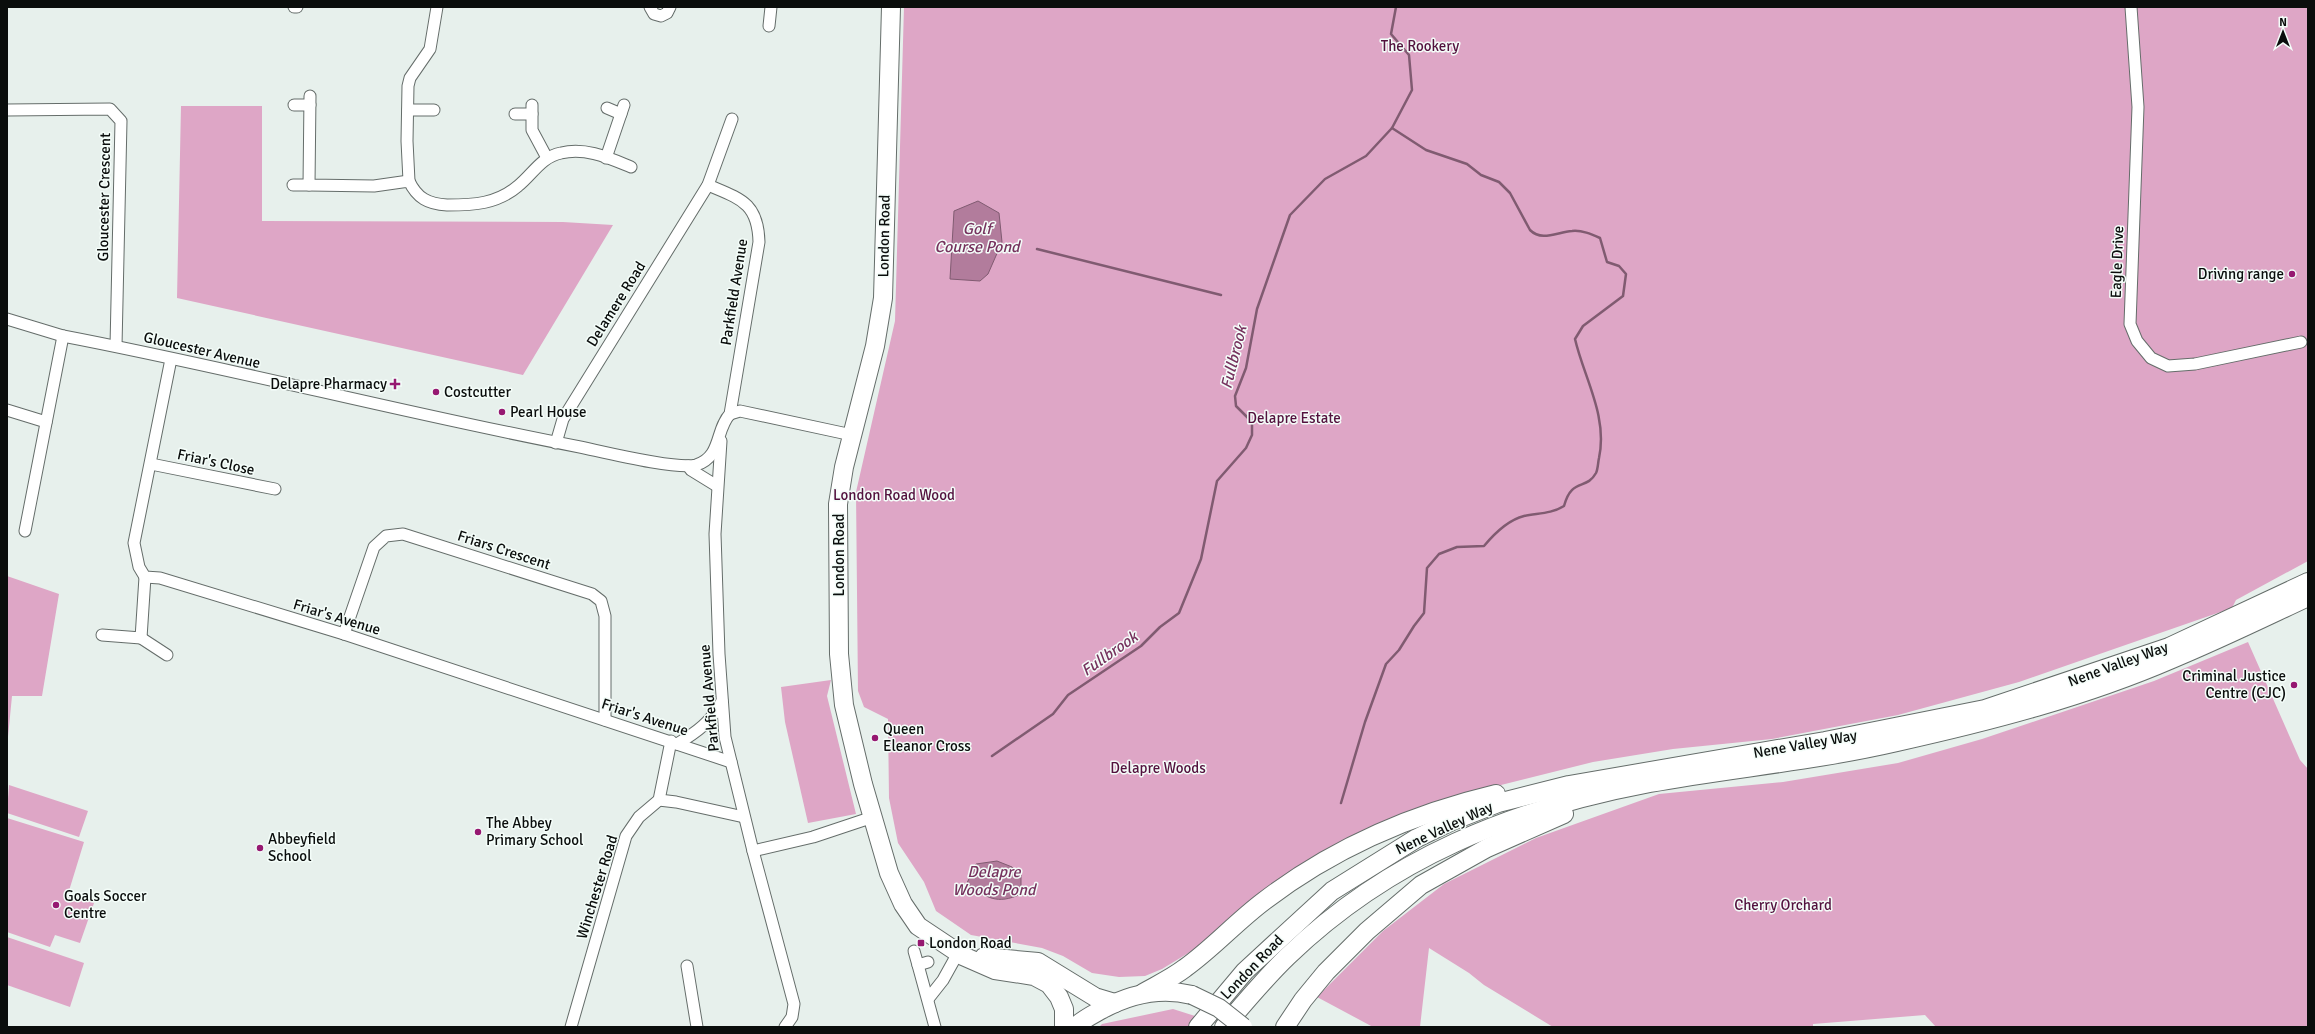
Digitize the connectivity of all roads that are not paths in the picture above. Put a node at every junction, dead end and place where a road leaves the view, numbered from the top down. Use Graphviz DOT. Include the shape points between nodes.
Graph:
graph roads {
  1 [pos="438,7"];
  2 [pos="650,7"];
  3 [pos="670,7"];
  4 [pos="771,7"];
  5 [pos="891,7"];
  6 [pos="2131,7"];
  7 [pos="770,26"];
  8 [pos="294,105"];
  9 [pos="607,108"];
  10 [pos="7,110"];
  11 [pos="408,110"];
  12 [pos="434,110"];
  13 [pos="515,114"];
  14 [pos="732,119"];
  15 [pos="547,158"];
  16 [pos="606,158"];
  17 [pos="631,167"];
  18 [pos="409,181"];
  19 [pos="708,184"];
  20 [pos="293,185"];
  21 [pos="309,185"];
  22 [pos="7,319"];
  23 [pos="63,336"];
  24 [pos="2301,342"];
  25 [pos="116,346"];
  26 [pos="171,359"];
  27 [pos="7,410"];
  28 [pos="730,414"];
  29 [pos="46,422"];
  30 [pos="723,428"];
  31 [pos="852,435"];
  32 [pos="720,440"];
  33 [pos="556,443"];
  34 [pos="151,464"];
  35 [pos="688,466"];
  36 [pos="717,486"];
  37 [pos="275,489"];
  38 [pos="25,531"];
  39 [pos="145,576"];
  40 [pos="2308,582"];
  41 [pos="2308,597"];
  42 [pos="344,634"];
  43 [pos="102,635"];
  44 [pos="140,638"];
  45 [pos="167,655"];
  46 [pos="722,700"];
  47 [pos="605,720"];
  48 [pos="674,743"];
  49 [pos="1723,759"];
  50 [pos="731,762"];
  51 [pos="1649,783"];
  52 [pos="659,800"];
  53 [pos="744,817"];
  54 [pos="873,818"];
  55 [pos="753,851"];
  56 [pos="1309,910"];
  57 [pos="1321,926"];
  58 [pos="914,951"];
  59 [pos="960,954"];
  60 [pos="687,966"];
  61 [pos="1143,993"];
  62 [pos="928,999"];
  63 [pos="1114,1003"];
  64 [pos="571,1027"];
  65 [pos="696,1027"];
  66 [pos="785,1027"];
  67 [pos="935,1027"];
  68 [pos="1064,1027"];
  69 [pos="1075,1027"];
  70 [pos="1198,1027"];
  71 [pos="1224,1027"];
  72 [pos="1243,1027"];
  73 [pos="1285,1027"];
  1 -- 11 [label="street" via="430,49 410,78"];
  2 -- 3 [label="street" via="654,14 661,16 667,13"];
  4 -- 7 [label="street"];
  5 -- 31 [label="highway, London Road" via="883,298 875,346"];
  6 -- 24 [label="street, Eagle Drive" via="2138,107 2130,324 2137,341 2151,358 2172,367"];
  8 -- 21 [label="street" via="310,100"];
  9 -- 16 [label="street" via="622,109"];
  10 -- 25 [label="street, Gloucester Crescent" via="110,109 121,121"];
  11 -- 12 [label="street"];
  11 -- 18 [label="street"];
  13 -- 15 [label="street" via="532,110 532,130"];
  14 -- 19 [label="street, Delamere Road"];
  15 -- 16 [label="street" via="573,151 584,151"];
  15 -- 18 [label="street" via="519,186 493,201 482,204 427,202 413,190"];
  16 -- 17 [label="street"];
  18 -- 21 [label="street" via="374,186"];
  19 -- 28 [label="street, Parkfield Avenue" via="735,196 753,211 758,225 759,242"];
  19 -- 33 [label="street, Delamere Road" via="563,419"];
  20 -- 21 [label="street"];
  22 -- 23 [label="street, Gloucester Avenue"];
  23 -- 25 [label="street, Gloucester Avenue"];
  23 -- 29 [label="street"];
  25 -- 26 [label="street, Gloucester Avenue"];
  26 -- 33 [label="street, Gloucester Avenue"];
  26 -- 34 [label="street"];
  27 -- 29 [label="street"];
  28 -- 30 [label="street, Parkfield Avenue"];
  28 -- 31 [label="street" via="740,412"];
  29 -- 38 [label="street"];
  30 -- 32 [label="street, Gloucester Avenue"];
  31 -- 54 [label="highway, London Road" via="838,504 840,654 844,704 853,749"];
  32 -- 35 [label="street, Gloucester Avenue" via="709,458"];
  32 -- 36 [label="street, Parkfield Avenue" via="722,443"];
  33 -- 35 [label="street, Gloucester Avenue"];
  34 -- 37 [label="street, Friar's Close"];
  34 -- 39 [label="street" via="134,543 139,567"];
  35 -- 36 [label="street"];
  36 -- 46 [label="street, Parkfield Avenue" via="715,534"];
  39 -- 42 [label="street, Friar's Avenue" via="160,578"];
  39 -- 44 [label="street"];
  40 -- 49 [label="highway, Nene Valley Way" via="2169,647 1985,709"];
  41 -- 51 [label="highway, Nene Valley Way" via="2171,660 2075,695 1988,721 1829,757"];
  42 -- 47 [label="street, Friar's Avenue"];
  42 -- 47 [label="street, Friars Crescent" via="374,547 386,536 403,534 592,594 601,601 605,616"];
  43 -- 44 [label="street"];
  44 -- 45 [label="street"];
  46 -- 48 [label="street" via="716,713 704,726"];
  46 -- 50 [label="street, Parkfield Avenue" via="725,737"];
  47 -- 48 [label="street, Friar's Avenue"];
  48 -- 50 [label="street, Friar's Avenue"];
  48 -- 52 [label="street"];
  49 -- 56 [label="highway, Nene Valley Way" via="1569,784 1498,804 1417,838 1332,891"];
  49 -- 61 [label="highway" via="1636,765 1559,780 1451,806 1408,821 1356,843 1301,875 1263,902 1188,966"];
  50 -- 53 [label="street, Parkfield Avenue"];
  51 -- 57 [label="highway, Nene Valley Way" via="1527,814 1460,838 1386,880"];
  51 -- 73 [label="highway" via="1547,821 1487,848 1421,885 1367,931 1326,972"];
  52 -- 53 [label="street"];
  52 -- 64 [label="street, Winchester Road" via="639,817 626,836"];
  53 -- 55 [label="street, Parkfield Avenue"];
  54 -- 55 [label="street" via="813,837"];
  54 -- 59 [label="highway, London Road" via="889,873 903,904 918,926"];
  55 -- 66 [label="street" via="794,1004 792,1017"];
  56 -- 70 [label="highway, London Road" via="1244,971"];
  57 -- 71 [label="highway, London Road" via="1259,986"];
  58 -- 62 [label="street" via="923,963"];
  59 -- 62 [label="street"];
  59 -- 63 [label="highway, London Road" via="1038,962 1095,997"];
  59 -- 68 [label="highway, London Road" via="995,970 1034,976 1049,984 1060,997 1064,1009"];
  60 -- 65 [label="street"];
  61 -- 63 [label="highway"];
  61 -- 72 [label="highway, bridge" via="1177,992 1192,995 1219,1008"];
  62 -- 67 [label="street"];
  63 -- 69 [label="highway"];
}
